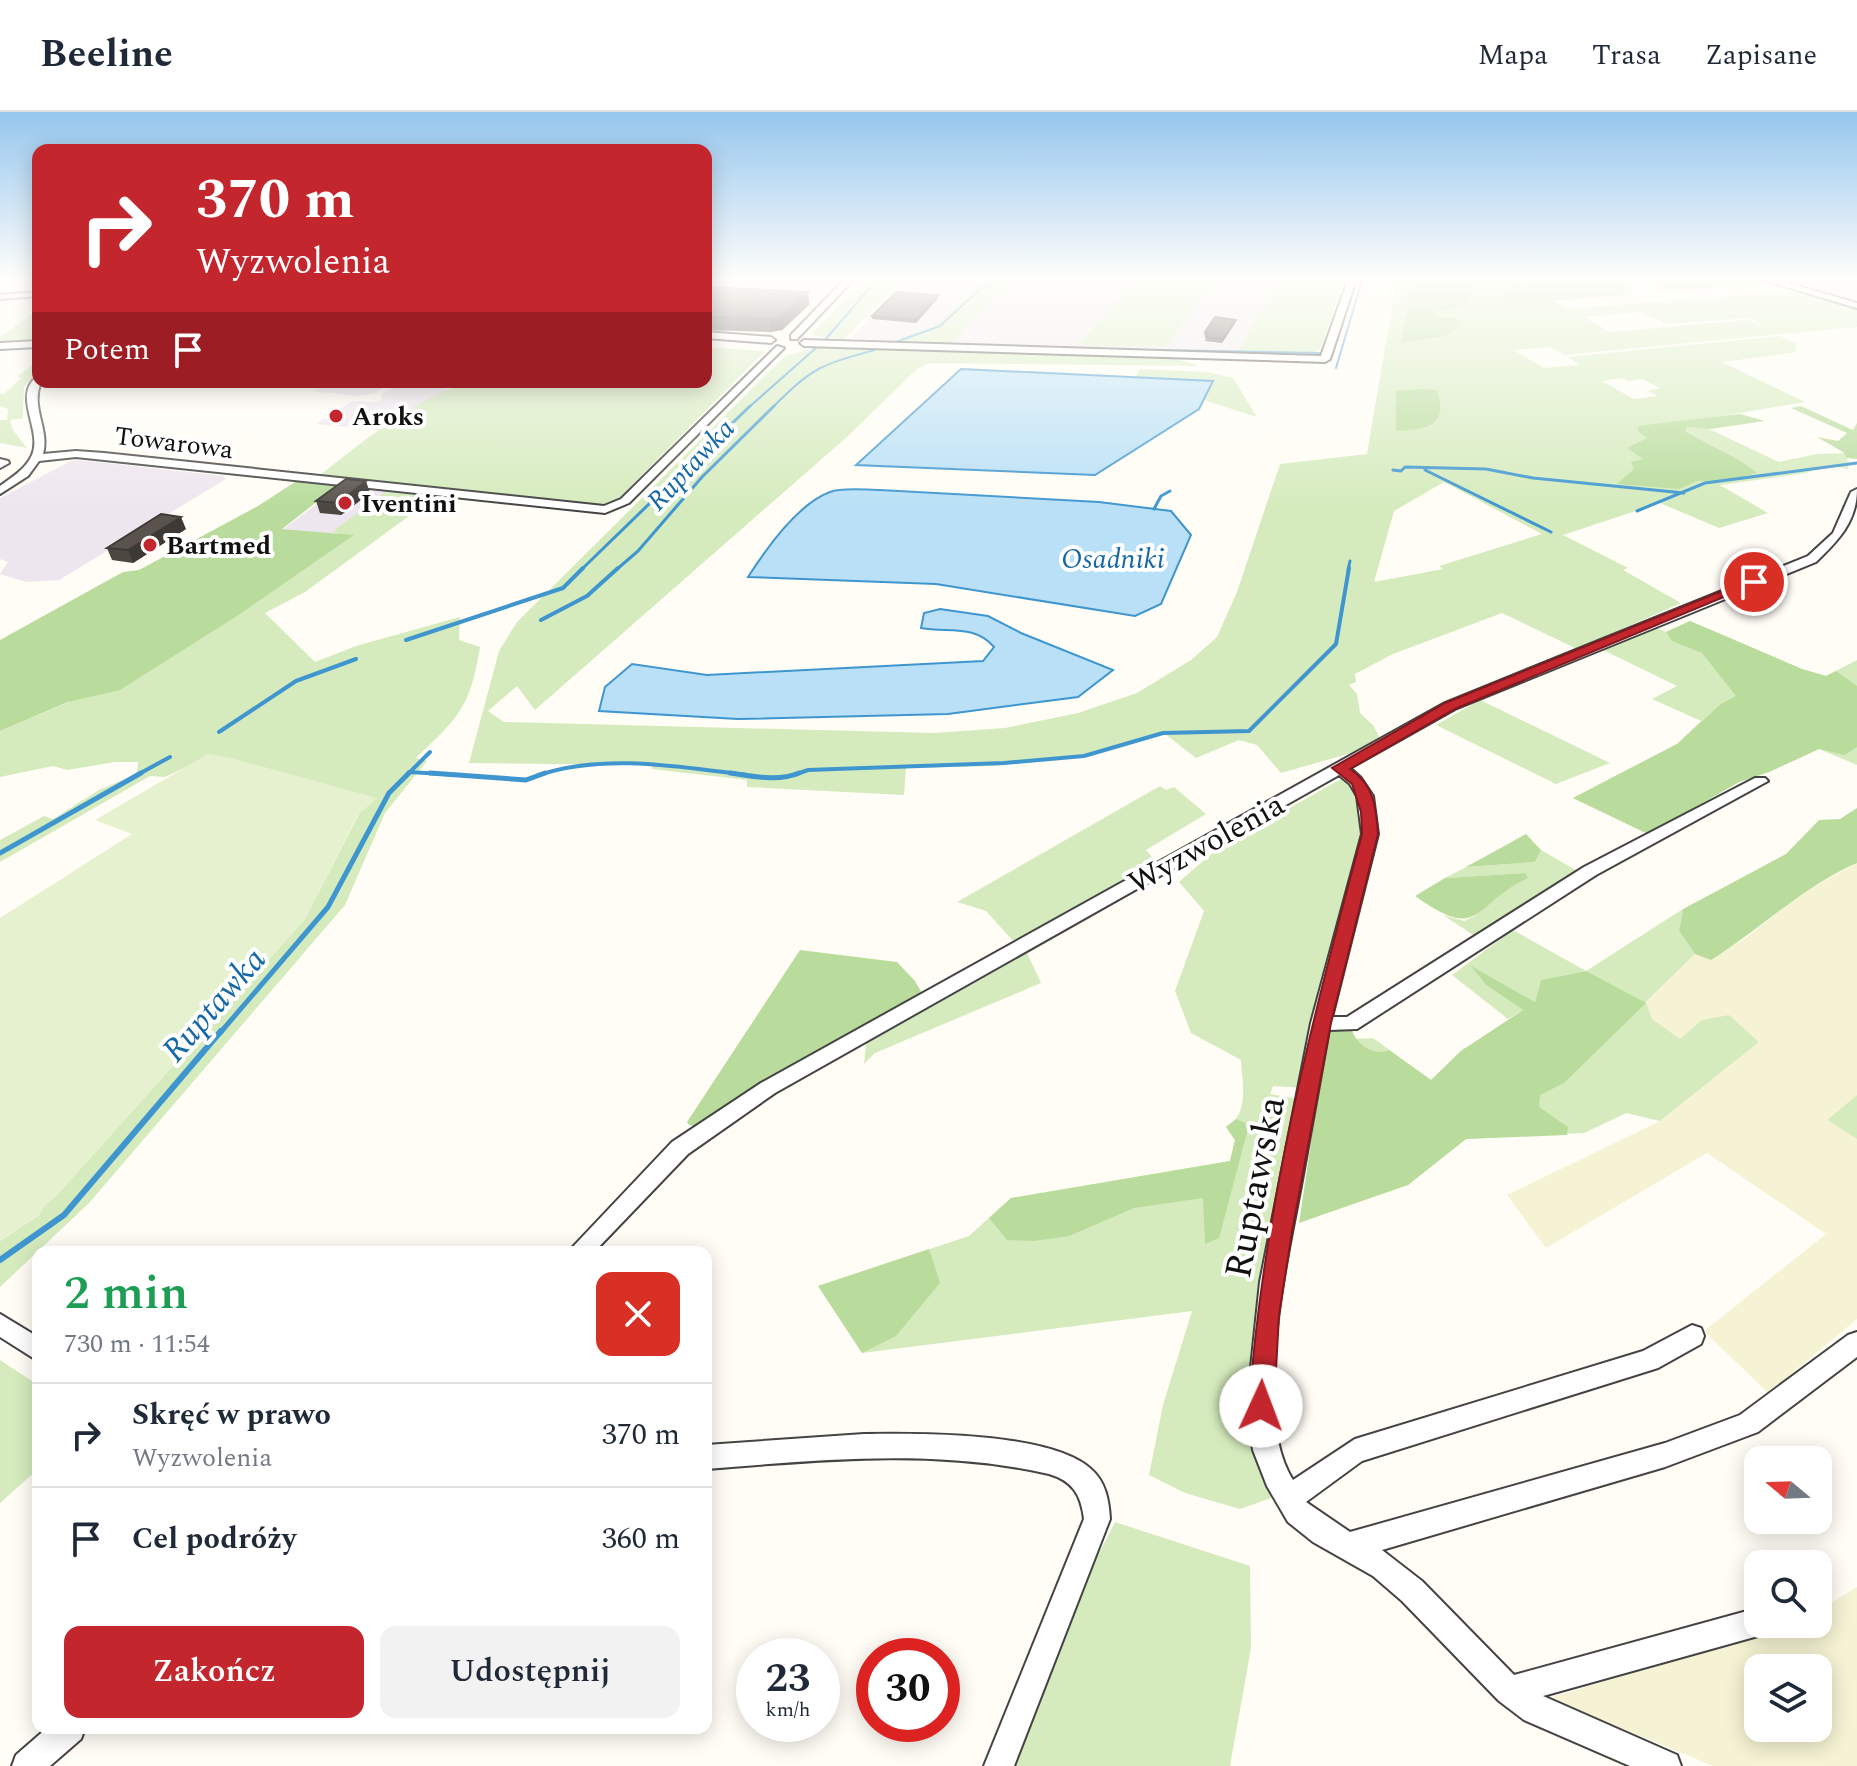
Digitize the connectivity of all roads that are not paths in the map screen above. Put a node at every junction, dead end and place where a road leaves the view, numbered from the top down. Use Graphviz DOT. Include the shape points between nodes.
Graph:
graph roads {
  1 [pos="765,354"];
  2 [pos="1165,354"];
  3 [pos="1327,354"];
  4 [pos="32,388"];
  5 [pos="38,458"];
  6 [pos="0,477"];
  7 [pos="15,480"];
  8 [pos="0,491"];
  9 [pos="1857,492"];
  10 [pos="1853,515"];
  11 [pos="1340,768"];
  12 [pos="1760,781"];
  13 [pos="1321,1023"];
  14 [pos="585,1246"];
  15 [pos="0,1324"];
  16 [pos="1692,1336"];
  17 [pos="1857,1343"];
  18 [pos="32,1346"];
  19 [pos="712,1457"];
  20 [pos="1288,1499"];
  21 [pos="1349,1546"];
  22 [pos="1744,1626"];
  23 [pos="1509,1691"];
  24 [pos="63,1734"];
  25 [pos="27,1766"];
  26 [pos="999,1766"];
  27 [pos="1666,1766"];
  1 -- 5 [label="street, Towarowa" via="625,501 598,511 92,455"];
  2 -- 3 [label="street" via="1325,359"];
  4 -- 5 [label="street" via="29,401 42,438"];
  5 -- 7 [label="street"];
  6 -- 7 [label="street"];
  7 -- 8 [label="street"];
  9 -- 10 [label="street, Wyzwolenia"];
  10 -- 11 [label="street, Wyzwolenia" via="1830,546 1812,559 1450,706"];
  11 -- 13 [label="street, Ruptawska" via="1359,782 1370,834"];
  11 -- 14 [label="street, Wyzwolenia" via="743,1103 675,1152"];
  12 -- 13 [label="street" via="1590,871 1350,1024"];
  13 -- 20 [label="street, Ruptawska" via="1272,1282 1262,1377 1266,1450"];
  15 -- 18 [label="street"];
  16 -- 20 [label="street" via="1649,1360 1355,1451"];
  17 -- 21 [label="street" via="1749,1424 1665,1455"];
  19 -- 26 [label="street" via="902,1443 985,1449 1061,1464 1088,1484 1097,1519"];
  20 -- 21 [label="street, Ruptawska" via="1298,1513"];
  21 -- 23 [label="street, Ruptawska" via="1412,1591"];
  22 -- 23 [label="street"];
  23 -- 27 [label="street, Ruptawska" via="1535,1709"];
  24 -- 25 [label="street"];
}
